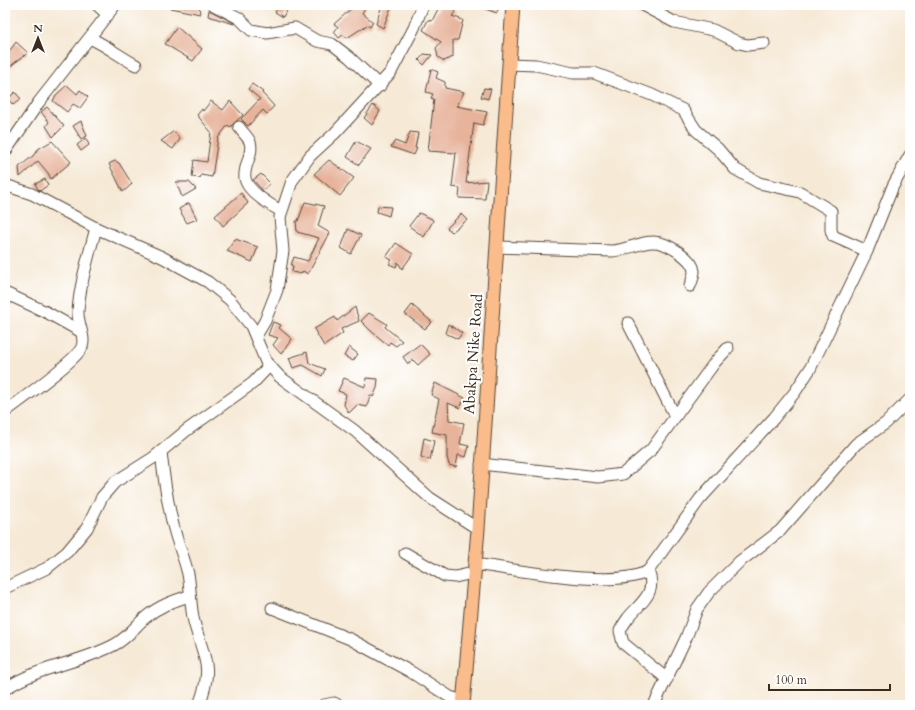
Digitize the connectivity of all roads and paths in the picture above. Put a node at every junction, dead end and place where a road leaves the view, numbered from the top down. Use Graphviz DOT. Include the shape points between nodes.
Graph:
graph roads {
  1 [pos="97,5"];
  2 [pos="115,5"];
  3 [pos="214,5"];
  4 [pos="423,5"];
  5 [pos="513,5"];
  6 [pos="642,5"];
  7 [pos="108,15"];
  8 [pos="90,38"];
  9 [pos="764,43"];
  10 [pos="136,64"];
  11 [pos="509,64"];
  12 [pos="380,86"];
  13 [pos="239,127"];
  14 [pos="5,152"];
  15 [pos="910,155"];
  16 [pos="5,185"];
  17 [pos="281,211"];
  18 [pos="96,228"];
  19 [pos="498,247"];
  20 [pos="867,250"];
  21 [pos="690,286"];
  22 [pos="5,293"];
  23 [pos="628,323"];
  24 [pos="80,331"];
  25 [pos="256,336"];
  26 [pos="728,348"];
  27 [pos="269,366"];
  28 [pos="910,399"];
  29 [pos="5,412"];
  30 [pos="676,416"];
  31 [pos="161,452"];
  32 [pos="481,464"];
  33 [pos="478,529"];
  34 [pos="405,553"];
  35 [pos="474,568"];
  36 [pos="648,571"];
  37 [pos="5,588"];
  38 [pos="189,596"];
  39 [pos="272,608"];
  40 [pos="667,679"];
  41 [pos="5,690"];
  42 [pos="463,703"];
  43 [pos="199,705"];
  44 [pos="324,705"];
  45 [pos="338,705"];
  46 [pos="654,705"];
  1 -- 7 [label="street"];
  2 -- 7 [label="street"];
  3 -- 12 [label="street" via="238,18 251,30 266,33 295,28 317,41 332,44"];
  4 -- 12 [label="street" via="396,63"];
  5 -- 11 [label="main road, Abakpa Nike Road"];
  6 -- 9 [label="street" via="674,22 712,30 739,43"];
  7 -- 8 [label="street"];
  8 -- 10 [label="street"];
  8 -- 14 [label="street" via="39,102"];
  11 -- 19 [label="main road, Abakpa Nike Road"];
  11 -- 20 [label="street" via="594,73 633,86 680,108 696,130 735,169 759,184 806,194 831,211 833,236"];
  12 -- 17 [label="street" via="306,160 291,184"];
  13 -- 17 [label="street" via="250,140 251,147 245,173 248,185 266,202"];
  15 -- 20 [label="street" via="893,186"];
  16 -- 18 [label="street" via="32,194"];
  17 -- 25 [label="street" via="279,222 282,258 277,290"];
  18 -- 24 [label="street" via="79,298 77,316"];
  18 -- 25 [label="street" via="162,257 208,282 236,306"];
  19 -- 21 [label="street" via="612,251 646,243 660,243 668,245 684,256 693,266"];
  19 -- 32 [label="main road, Abakpa Nike Road"];
  20 -- 36 [label="street" via="824,342 795,392 700,499"];
  22 -- 24 [label="street"];
  23 -- 30 [label="street"];
  24 -- 29 [label="street" via="82,348"];
  25 -- 27 [label="street"];
  26 -- 30 [label="street"];
  27 -- 31 [label="street" via="253,383"];
  27 -- 33 [label="street" via="287,383 355,431 430,498"];
  28 -- 40 [label="street" via="886,423 856,444 780,531 739,562 709,592 697,609"];
  30 -- 32 [label="street" via="651,450 623,474 598,477"];
  31 -- 37 [label="street" via="123,475 108,488 87,528 67,552 47,568"];
  31 -- 38 [label="street" via="165,491 188,576"];
  32 -- 33 [label="main road, Abakpa Nike Road"];
  33 -- 35 [label="main road, Abakpa Nike Road"];
  34 -- 35 [label="street" via="445,576 455,577"];
  35 -- 36 [label="street" via="604,580 634,576"];
  35 -- 42 [label="main road, Abakpa Nike Road"];
  36 -- 40 [label="street" via="651,579 647,598 628,618 620,631 623,642"];
  38 -- 41 [label="street" via="156,609 114,645 92,655 32,673"];
  38 -- 43 [label="street" via="206,656 206,685"];
  39 -- 42 [label="street" via="350,639"];
  40 -- 46 [label="street"];
  44 -- 45 [label="street"];
}
